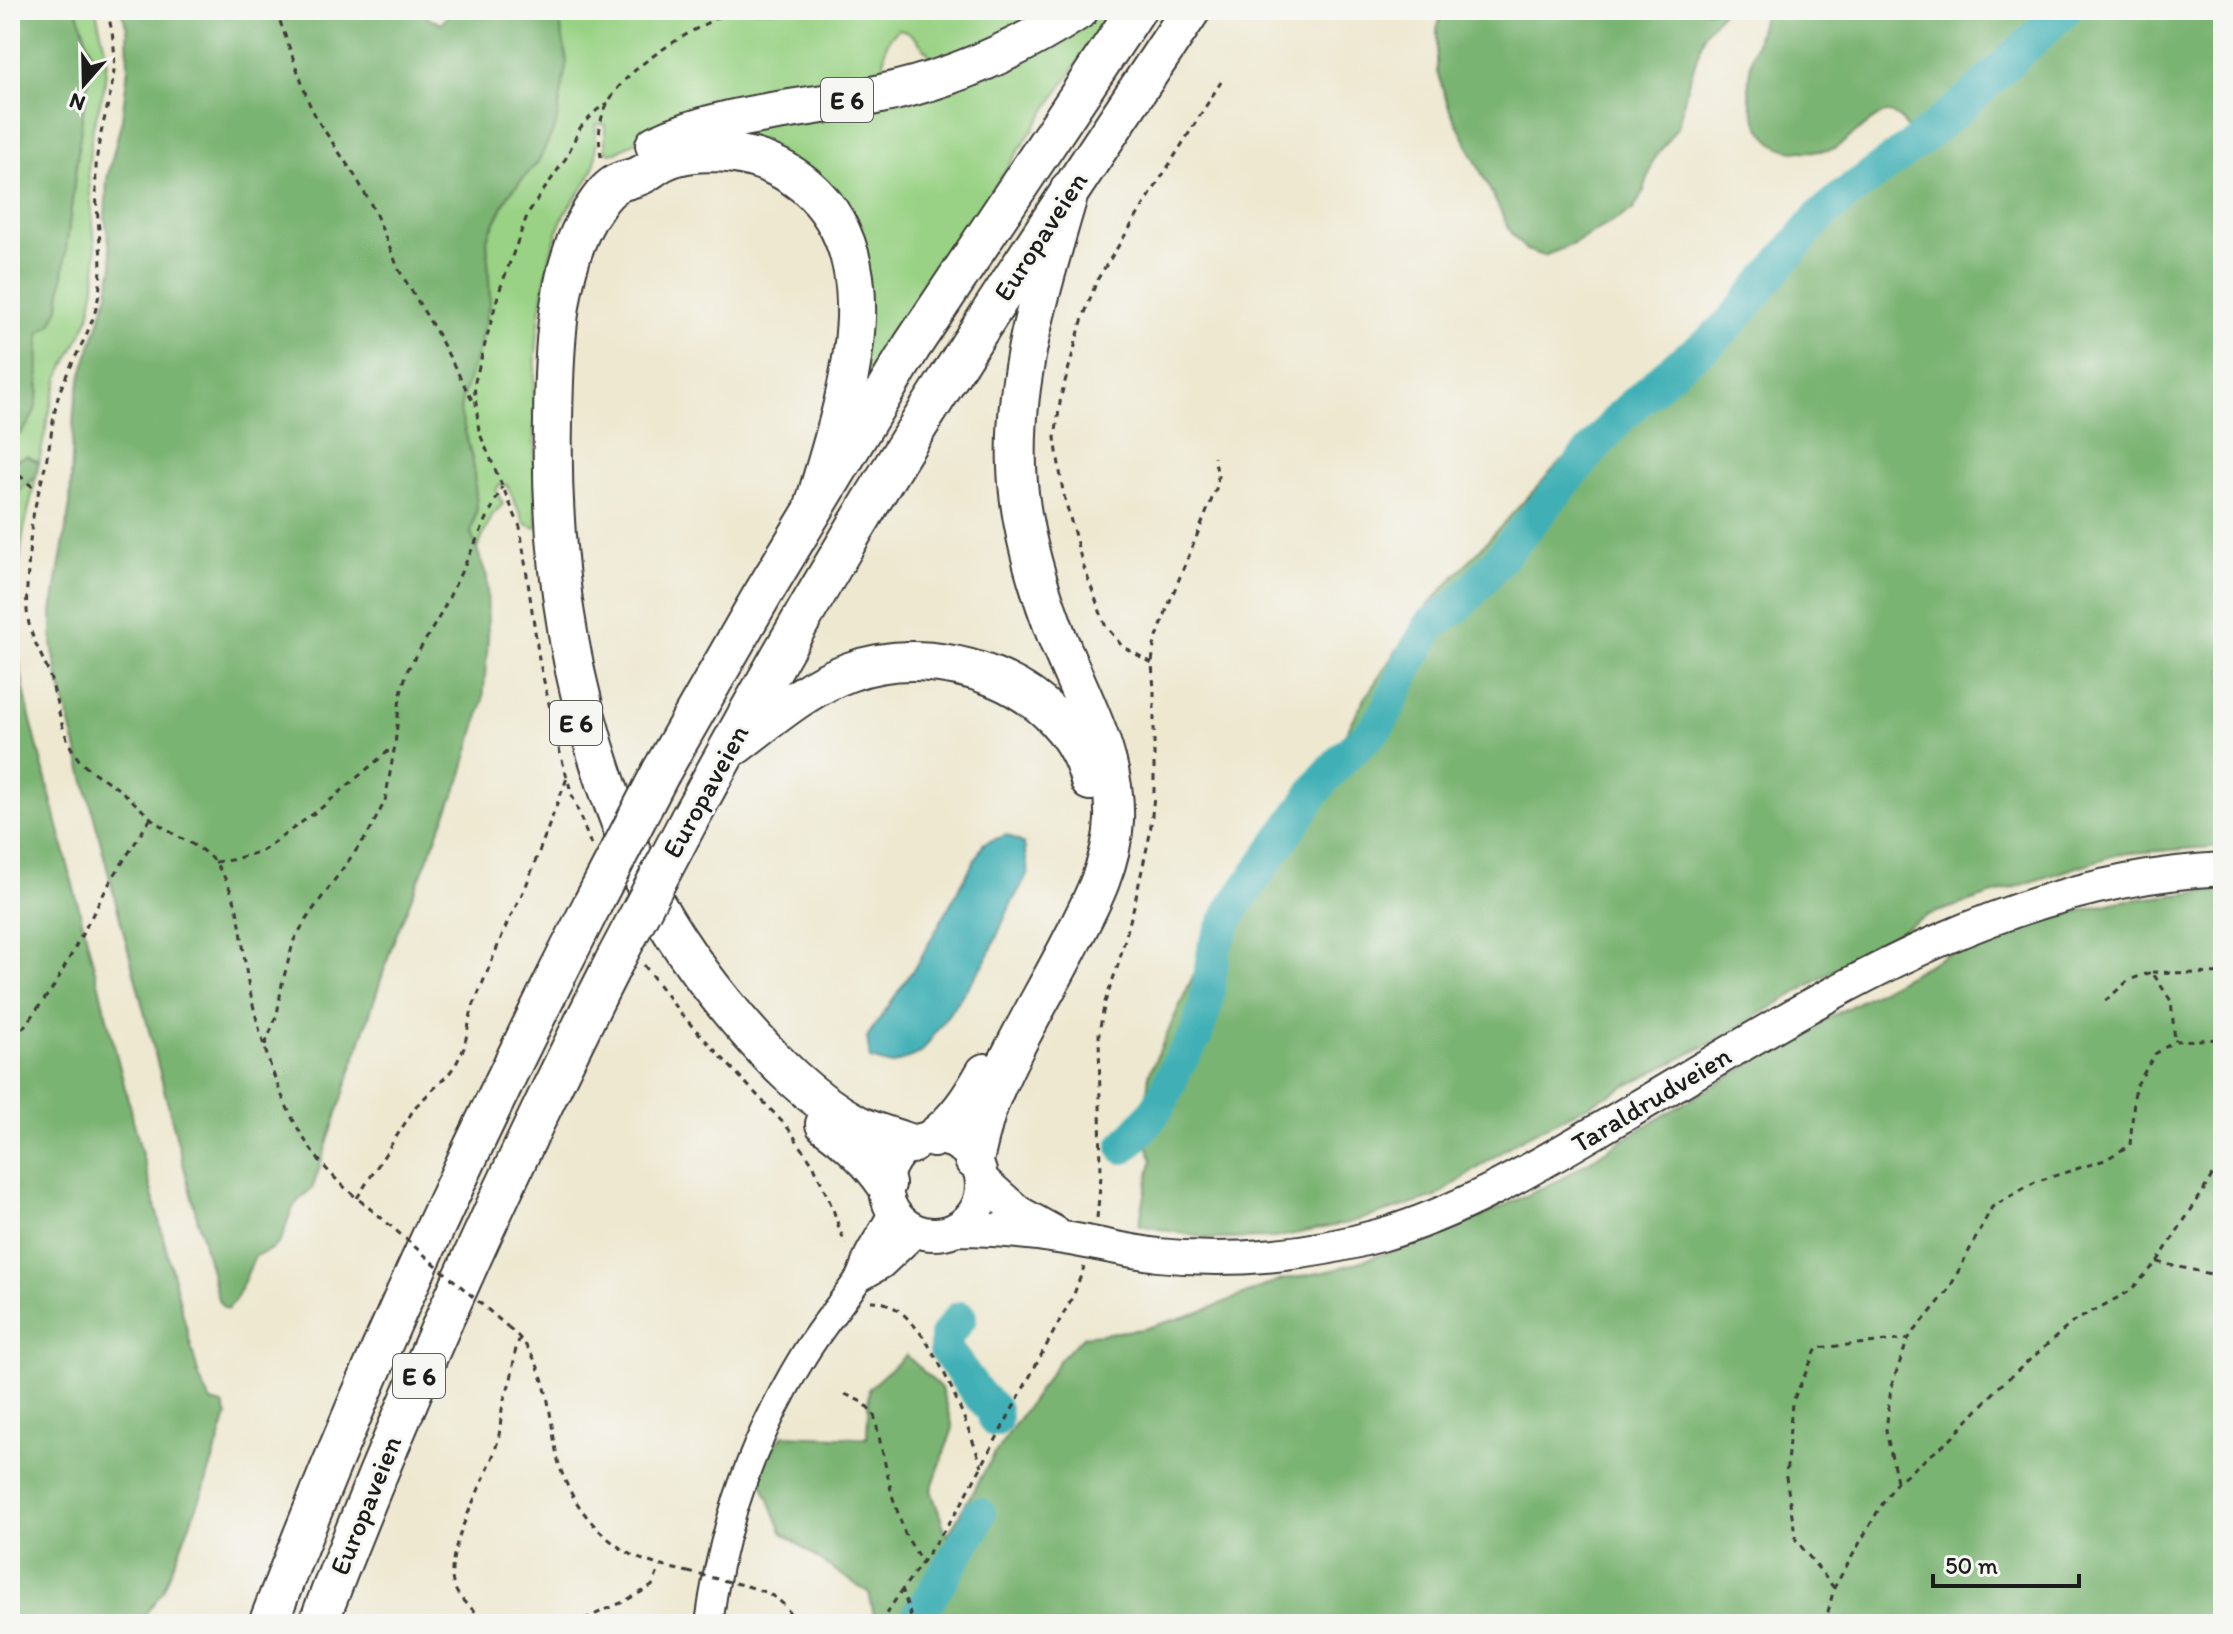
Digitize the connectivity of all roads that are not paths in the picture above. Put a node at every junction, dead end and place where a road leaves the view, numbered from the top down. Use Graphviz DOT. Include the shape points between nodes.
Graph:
graph roads {
  1 [pos="1079,10"];
  2 [pos="1136,10"];
  3 [pos="1191,10"];
  4 [pos="1070,189"];
  5 [pos="814,507"];
  6 [pos="725,754"];
  7 [pos="2223,869"];
  8 [pos="922,1141"];
  9 [pos="978,1170"];
  10 [pos="890,1197"];
  11 [pos="956,1229"];
  12 [pos="918,1231"];
  13 [pos="1063,1238"];
  14 [pos="860,1278"];
  15 [pos="268,1624"];
  16 [pos="318,1624"];
  17 [pos="709,1624"];
  1 -- 10 [label="highway, E 6" via="1019,46 944,78 708,124 654,145 611,176 582,208 557,269 548,323 543,426 551,585 570,700 593,785 631,881 705,1002 778,1084 849,1141 876,1170"];
  2 -- 5 [label="highway, Europaveien / E 6" via="912,346"];
  3 -- 4 [label="highway, Europaveien / E 6"];
  4 -- 6 [label="highway, Europaveien / E 6" via="852,533"];
  4 -- 9 [label="highway, E 6" via="1027,346 1017,409 1017,470 1037,581 1102,747 1114,796 1114,821 1094,895 995,1089 983,1123"];
  5 -- 8 [label="highway, E 6" via="856,340 848,253 825,206 793,176 751,156 693,154 665,160 616,183 587,218 569,263 553,404 561,587 591,741 648,890 723,1003 791,1078 819,1100 857,1124"];
  5 -- 15 [label="highway, Europaveien / E 6, bridge" via="661,772 490,1109 414,1273"];
  6 -- 8 [label="highway, E 6" via="826,682 879,662 909,660 968,667 1015,688 1052,715 1080,752 1095,817 1078,889 973,1094 947,1128"];
  6 -- 16 [label="highway, Europaveien / E 6, bridge" via="615,960 449,1308"];
  7 -- 13 [label="main road, Taraldrudveien" via="2153,875 2084,889 1942,938 1812,1004 1518,1177 1406,1227 1313,1250 1238,1257 1183,1257"];
  8 -- 9 [label="main road" via="957,1143"];
  8 -- 10 [label="main road" via="893,1161"];
  9 -- 11 [label="main road" via="977,1209"];
  9 -- 13 [label="main road, Taraldrudveien" via="1018,1212"];
  10 -- 12 [label="main road" via="908,1226"];
  10 -- 14 [label="street"];
  11 -- 12 [label="main road"];
  11 -- 13 [label="main road, Taraldrudveien"];
  12 -- 14 [label="street"];
  14 -- 17 [label="street" via="805,1354 754,1454 725,1540"];
}
